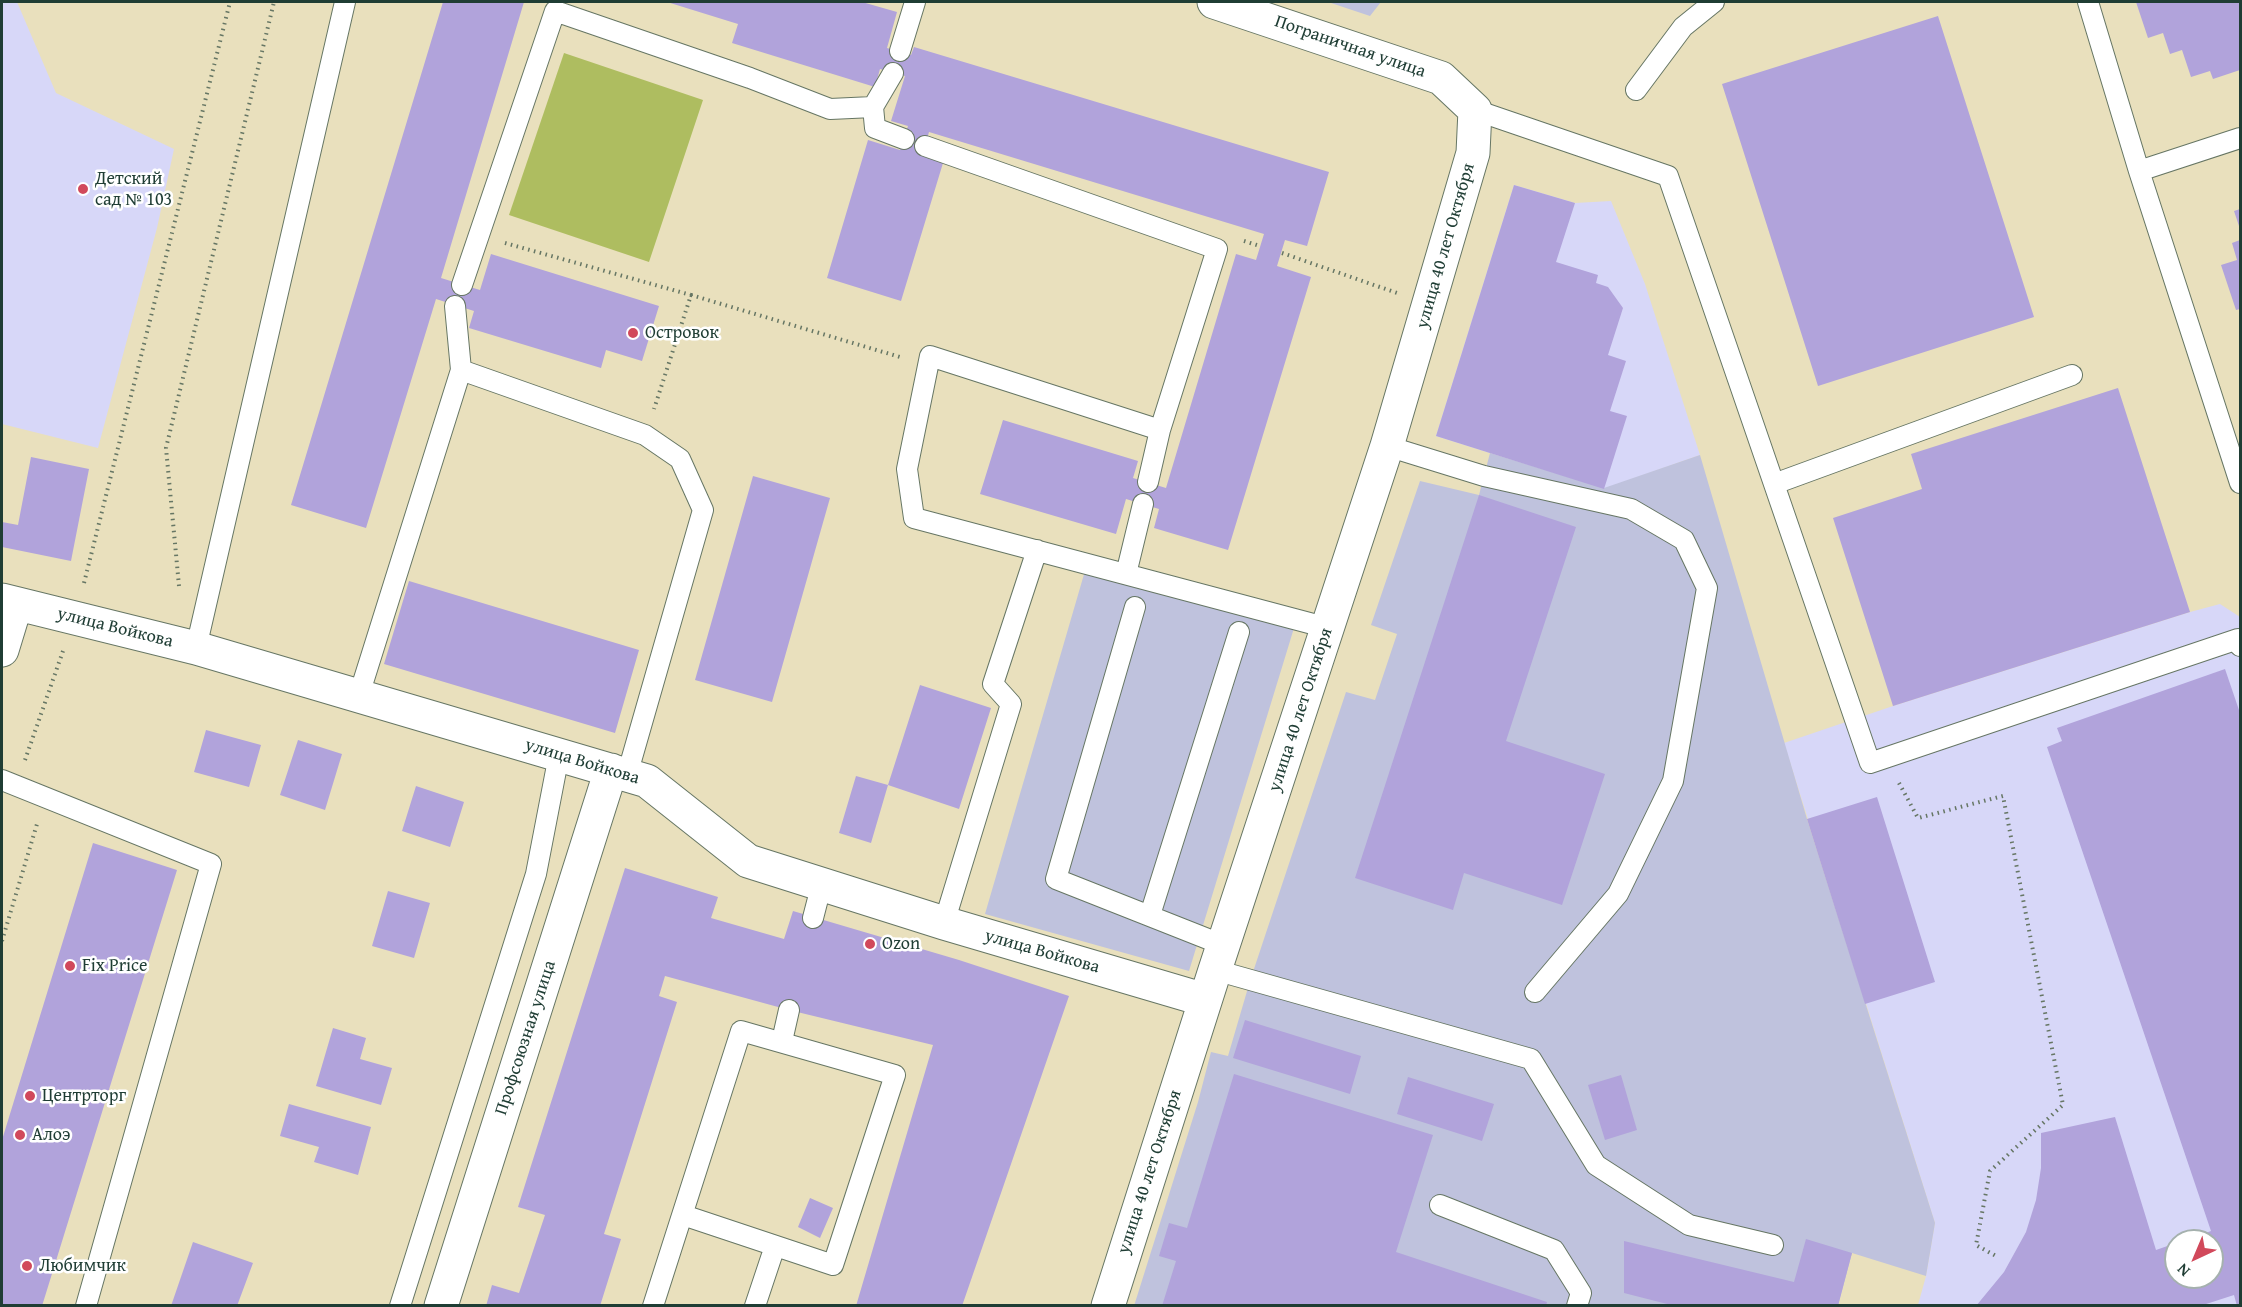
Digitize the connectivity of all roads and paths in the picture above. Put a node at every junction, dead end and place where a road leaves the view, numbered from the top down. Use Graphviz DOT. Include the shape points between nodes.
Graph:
graph roads {
  1 [pos="230,2"];
  2 [pos="274,2"];
  3 [pos="345,2"];
  4 [pos="915,2"];
  5 [pos="1214,2"];
  6 [pos="1714,2"];
  7 [pos="2088,2"];
  8 [pos="549,6"];
  9 [pos="900,51"];
  10 [pos="893,73"];
  11 [pos="1636,90"];
  12 [pos="873,106"];
  13 [pos="1475,110"];
  14 [pos="904,138"];
  15 [pos="2241,138"];
  16 [pos="925,146"];
  17 [pos="2139,171"];
  18 [pos="478,236"];
  19 [pos="1282,253"];
  20 [pos="462,285"];
  21 [pos="691,295"];
  22 [pos="1429,304"];
  23 [pos="455,306"];
  24 [pos="928,366"];
  25 [pos="461,370"];
  26 [pos="2072,375"];
  27 [pos="1160,430"];
  28 [pos="645,435"];
  29 [pos="1388,446"];
  30 [pos="1148,482"];
  31 [pos="2241,483"];
  32 [pos="1774,484"];
  33 [pos="1143,504"];
  34 [pos="1037,550"];
  35 [pos="1126,574"];
  36 [pos="83,589"];
  37 [pos="179,591"];
  38 [pos="9,602"];
  39 [pos="1135,607"];
  40 [pos="1328,628"];
  41 [pos="1239,632"];
  42 [pos="2241,646"];
  43 [pos="196,648"];
  44 [pos="2,650"];
  45 [pos="359,695"];
  46 [pos="559,755"];
  47 [pos="619,773"];
  48 [pos="1896,777"];
  49 [pos="2,780"];
  50 [pos="822,883"];
  51 [pos="1150,915"];
  52 [pos="813,918"];
  53 [pos="944,923"];
  54 [pos="1214,972"];
  55 [pos="1534,992"];
  56 [pos="789,1010"];
  57 [pos="782,1041"];
  58 [pos="1440,1205"];
  59 [pos="682,1215"];
  60 [pos="1773,1245"];
  61 [pos="775,1246"];
  62 [pos="1996,1256"];
  63 [pos="86,1305"];
  64 [pos="400,1305"];
  65 [pos="441,1305"];
  66 [pos="653,1305"];
  67 [pos="755,1305"];
  68 [pos="1108,1305"];
  69 [pos="1577,1305"];
  1 -- 36 [label="path"];
  2 -- 37 [label="path" via="166,448"];
  3 -- 43 [label="lane"];
  4 -- 9 [label="lane"];
  5 -- 13 [label="street, Пограничная улица" via="1441,78"];
  6 -- 11 [label="lane" via="1683,27"];
  7 -- 17 [label="lane"];
  8 -- 12 [label="lane" via="830,109"];
  8 -- 18 [label="lane"];
  10 -- 12 [label="lane"];
  12 -- 14 [label="lane" via="875,128"];
  13 -- 22 [label="street, улица 40 лет Октября" via="1473,153"];
  13 -- 32 [label="lane" via="1668,176"];
  15 -- 17 [label="lane"];
  16 -- 27 [label="lane" via="1217,249"];
  17 -- 31 [label="lane"];
  18 -- 20 [label="lane"];
  18 -- 21 [label="path"];
  19 -- 22 [label="path"];
  21 -- 24 [label="path"];
  21 -- 28 [label="path"];
  22 -- 29 [label="street, улица 40 лет Октября"];
  23 -- 25 [label="lane"];
  24 -- 27 [label="lane" via="930,356"];
  24 -- 34 [label="lane" via="907,469 914,518"];
  25 -- 28 [label="lane"];
  25 -- 45 [label="lane"];
  26 -- 32 [label="lane"];
  27 -- 30 [label="lane"];
  28 -- 47 [label="lane" via="680,459 703,510"];
  29 -- 40 [label="street, улица 40 лет Октября"];
  29 -- 55 [label="lane" via="1484,476 1631,509 1684,540 1707,588 1673,781 1618,894"];
  32 -- 42 [label="lane" via="1870,764 2238,639"];
  33 -- 35 [label="lane"];
  34 -- 35 [label="lane"];
  34 -- 53 [label="lane" via="993,684 1011,704"];
  35 -- 40 [label="lane"];
  38 -- 43 [label="street, улица Войкова"];
  38 -- 44 [label="street"];
  39 -- 51 [label="lane" via="1056,879"];
  40 -- 54 [label="street, улица 40 лет Октября"];
  41 -- 51 [label="lane"];
  43 -- 45 [label="street, улица Войкова"];
  45 -- 46 [label="street, улица Войкова"];
  46 -- 47 [label="street, улица Войкова"];
  46 -- 64 [label="lane" via="536,874"];
  47 -- 50 [label="street, улица Войкова" via="647,780 748,861"];
  47 -- 65 [label="street, Профсоюзная улица"];
  48 -- 62 [label="path" via="1917,818 2003,796 2063,1105 1990,1171 1976,1245"];
  49 -- 63 [label="lane" via="211,864"];
  50 -- 52 [label="lane"];
  50 -- 53 [label="street, улица Войкова"];
  51 -- 54 [label="lane"];
  53 -- 54 [label="street, улица Войкова"];
  54 -- 60 [label="lane" via="1531,1059 1596,1165 1689,1225"];
  54 -- 68 [label="street, улица 40 лет Октября"];
  56 -- 57 [label="lane"];
  57 -- 59 [label="lane" via="741,1031"];
  57 -- 61 [label="lane" via="895,1075 833,1265"];
  58 -- 69 [label="lane" via="1554,1250 1581,1293"];
  59 -- 61 [label="lane"];
  59 -- 66 [label="lane"];
  61 -- 67 [label="lane"];
}
